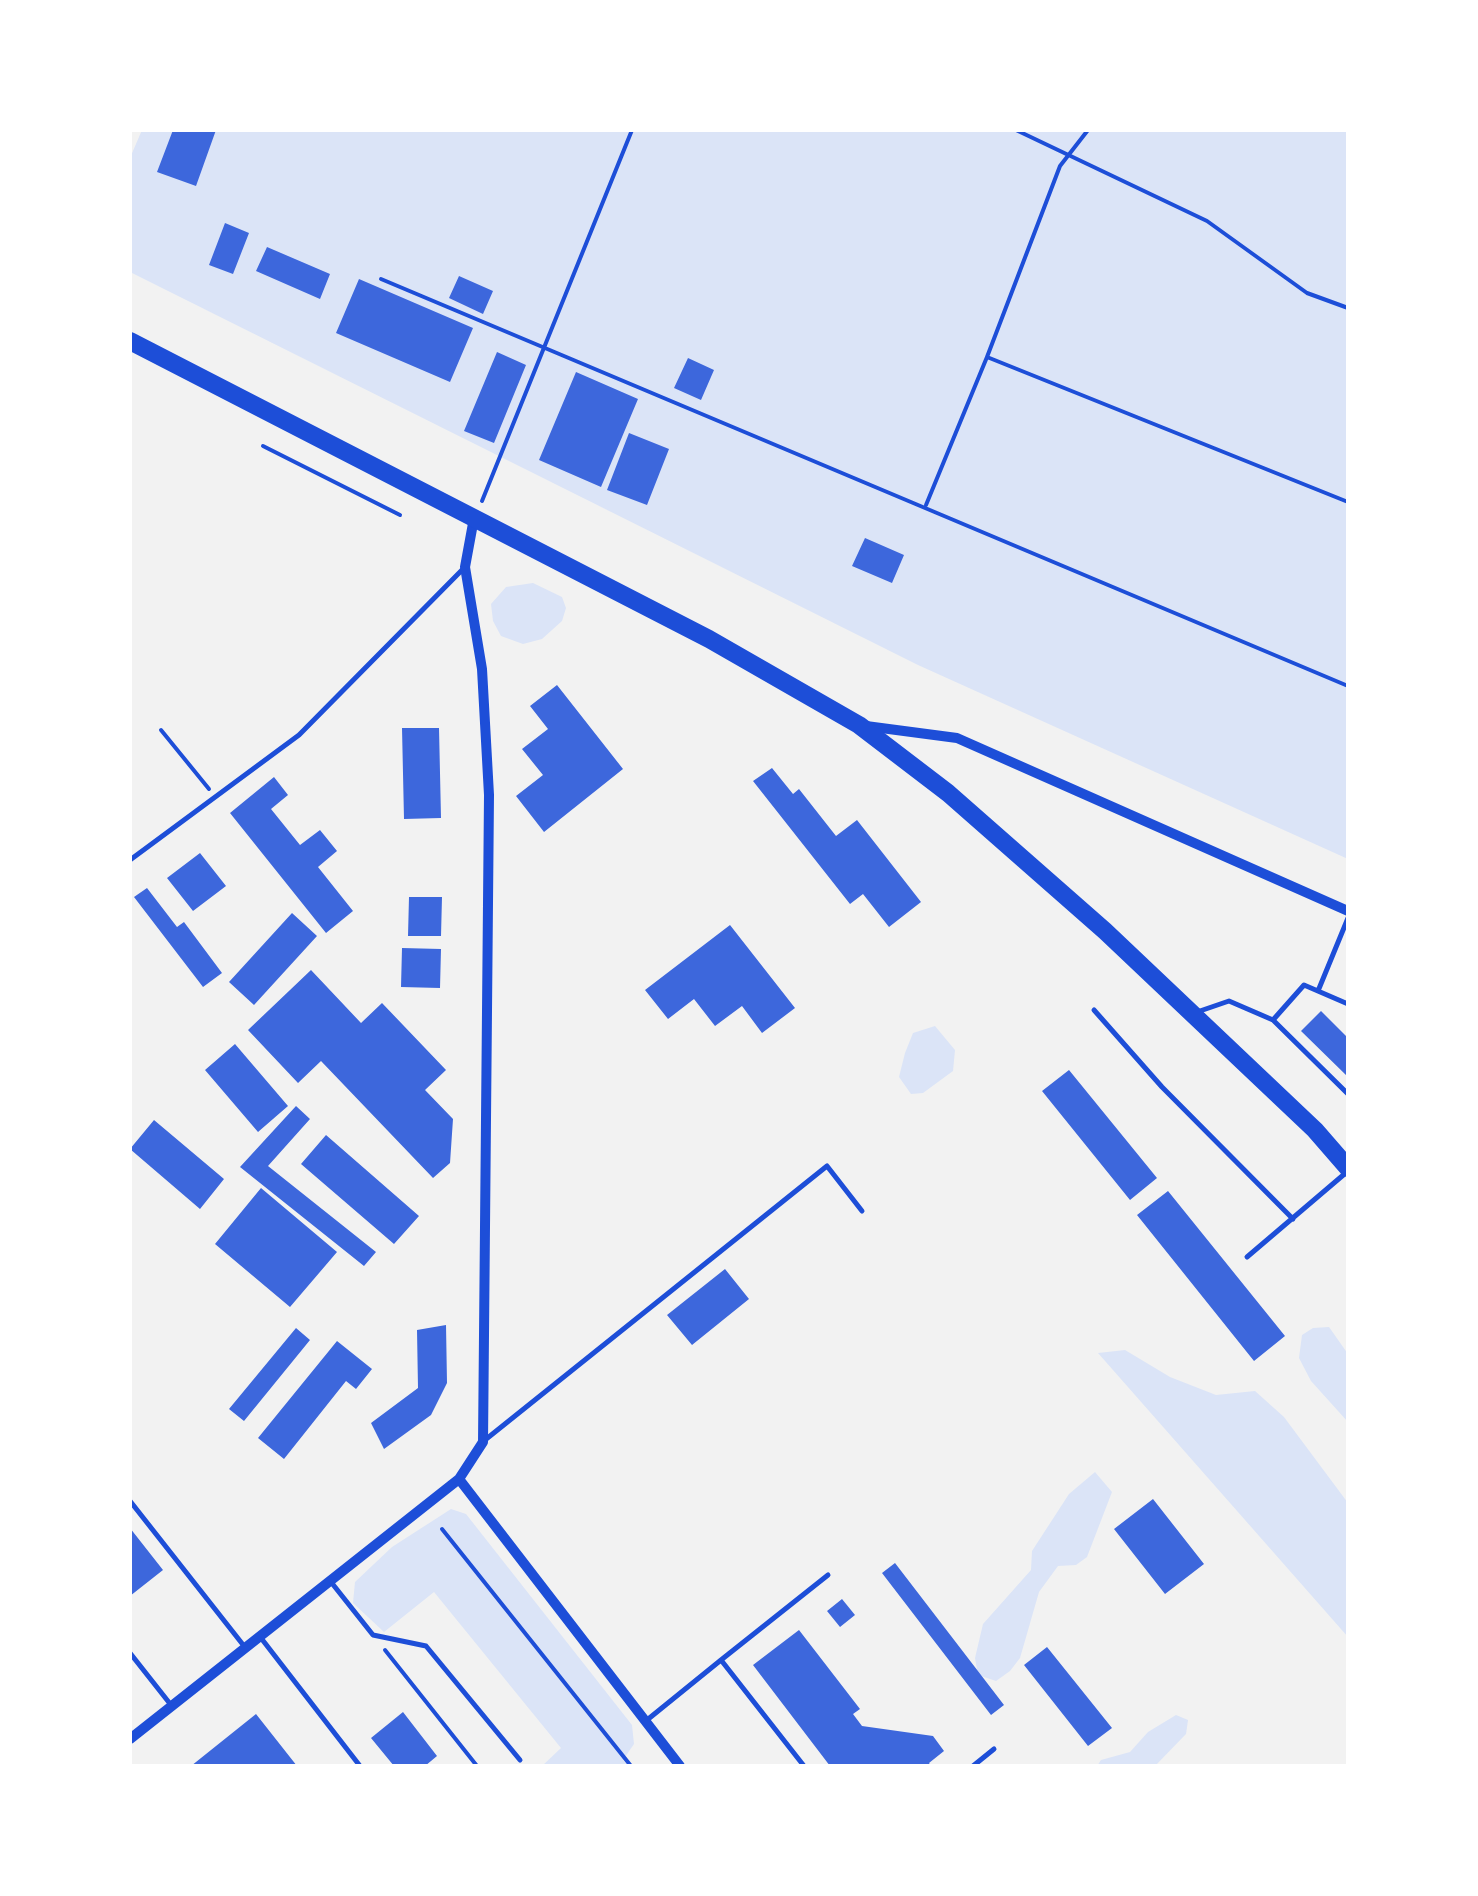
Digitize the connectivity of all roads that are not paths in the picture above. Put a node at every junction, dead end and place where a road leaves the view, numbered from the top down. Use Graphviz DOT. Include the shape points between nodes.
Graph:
graph roads {
  1 [pos="130,341"];
  2 [pos="474,518"];
  3 [pos="465,567"];
  4 [pos="859,725"];
  5 [pos="130,860"];
  6 [pos="1348,915"];
  7 [pos="1318,990"];
  8 [pos="1348,1004"];
  9 [pos="1094,1010"];
  10 [pos="1195,1013"];
  11 [pos="1274,1020"];
  12 [pos="1348,1094"];
  13 [pos="1348,1170"];
  14 [pos="862,1211"];
  15 [pos="1293,1219"];
  16 [pos="1248,1257"];
  17 [pos="483,1442"];
  18 [pos="459,1478"];
  19 [pos="130,1501"];
  20 [pos="828,1574"];
  21 [pos="331,1582"];
  22 [pos="260,1638"];
  23 [pos="246,1649"];
  24 [pos="130,1652"];
  25 [pos="721,1660"];
  26 [pos="172,1706"];
  27 [pos="645,1722"];
  28 [pos="130,1739"];
  29 [pos="994,1749"];
  30 [pos="520,1760"];
  31 [pos="360,1766"];
  32 [pos="680,1766"];
  33 [pos="804,1766"];
  34 [pos="972,1766"];
  1 -- 2 [label="highway"];
  2 -- 3 [label="street"];
  2 -- 4 [label="highway"];
  3 -- 5 [label="lane" via="298,736"];
  3 -- 17 [label="street" via="482,669 490,795"];
  4 -- 6 [label="street" via="957,738"];
  4 -- 10 [label="highway" via="948,793"];
  6 -- 7 [label="lane"];
  7 -- 8 [label="lane"];
  7 -- 11 [label="lane" via="1304,984"];
  9 -- 15 [label="lane"];
  10 -- 11 [label="lane" via="1229,1001"];
  10 -- 13 [label="highway"];
  11 -- 12 [label="lane"];
  13 -- 15 [label="lane"];
  14 -- 17 [label="lane" via="827,1166"];
  15 -- 16 [label="lane"];
  17 -- 18 [label="street"];
  18 -- 21 [label="street"];
  18 -- 27 [label="street"];
  19 -- 23 [label="lane"];
  20 -- 25 [label="lane"];
  21 -- 22 [label="street"];
  21 -- 30 [label="lane" via="373,1634 426,1646"];
  22 -- 23 [label="street"];
  22 -- 31 [label="lane"];
  23 -- 26 [label="street"];
  24 -- 26 [label="lane"];
  25 -- 27 [label="lane"];
  25 -- 33 [label="lane"];
  26 -- 28 [label="street"];
  27 -- 32 [label="street"];
  29 -- 34 [label="lane"];
}
